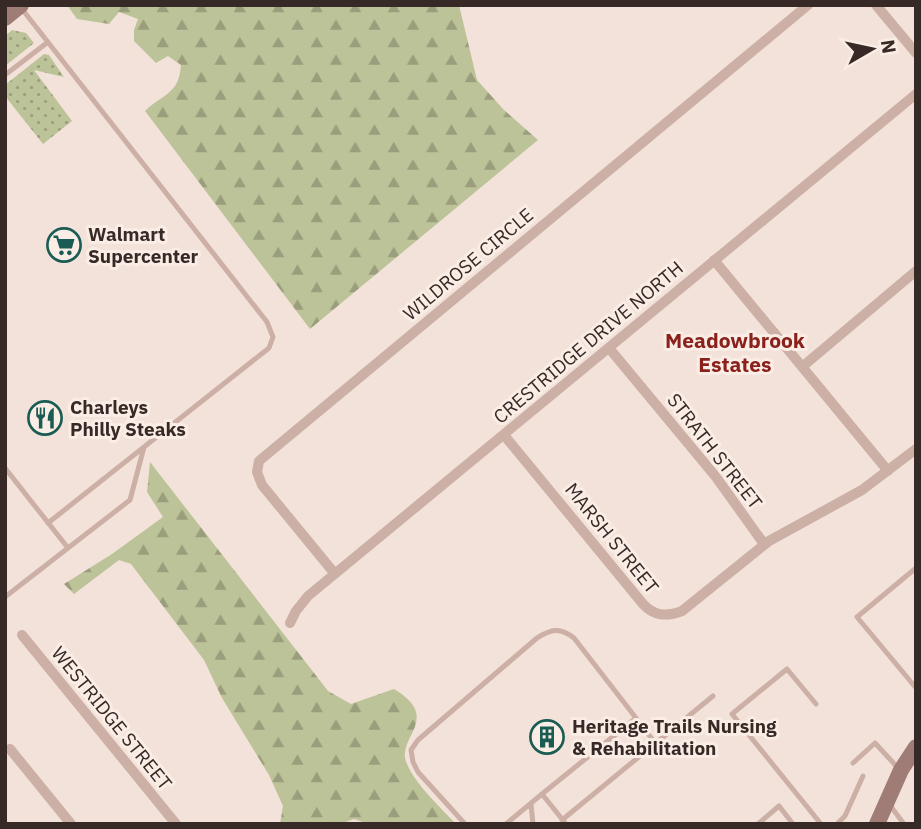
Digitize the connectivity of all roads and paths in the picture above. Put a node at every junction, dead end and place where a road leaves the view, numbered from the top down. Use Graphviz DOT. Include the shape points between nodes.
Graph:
graph roads {
  1 [pos="808,5"];
  2 [pos="876,5"];
  3 [pos="20,6"];
  4 [pos="5,18"];
  5 [pos="48,42"];
  6 [pos="916,53"];
  7 [pos="5,75"];
  8 [pos="916,94"];
  9 [pos="715,260"];
  10 [pos="916,271"];
  11 [pos="609,348"];
  12 [pos="802,367"];
  13 [pos="504,435"];
  14 [pos="144,447"];
  15 [pos="916,449"];
  16 [pos="5,468"];
  17 [pos="888,471"];
  18 [pos="48,523"];
  19 [pos="764,544"];
  20 [pos="68,548"];
  21 [pos="916,568"];
  22 [pos="335,573"];
  23 [pos="5,597"];
  24 [pos="290,623"];
  25 [pos="22,635"];
  26 [pos="916,688"];
  27 [pos="713,696"];
  28 [pos="816,705"];
  29 [pos="636,718"];
  30 [pos="655,743"];
  31 [pos="916,747"];
  32 [pos="10,749"];
  33 [pos="853,763"];
  34 [pos="901,770"];
  35 [pos="863,776"];
  36 [pos="542,794"];
  37 [pos="887,801"];
  38 [pos="531,804"];
  39 [pos="564,822"];
  40 [pos="71,824"];
  41 [pos="176,824"];
  42 [pos="465,824"];
  43 [pos="506,824"];
  44 [pos="533,824"];
  45 [pos="758,824"];
  46 [pos="793,824"];
  47 [pos="821,824"];
  48 [pos="837,824"];
  49 [pos="877,824"];
  50 [pos="904,824"];
  1 -- 22 [label="street, WILDROSE CIRCLE" via="259,461 262,485"];
  2 -- 6 [label="street"];
  3 -- 4 [label="street"];
  3 -- 5 [label="lane"];
  5 -- 7 [label="lane"];
  5 -- 14 [label="lane" via="267,322 273,337 269,348"];
  8 -- 9 [label="street, CRESTRIDGE DRIVE NORTH"];
  9 -- 11 [label="street, CRESTRIDGE DRIVE NORTH"];
  9 -- 12 [label="street"];
  10 -- 12 [label="street"];
  11 -- 13 [label="street, CRESTRIDGE DRIVE NORTH"];
  11 -- 19 [label="street, STRATH STREET" via="716,477"];
  12 -- 17 [label="street"];
  13 -- 19 [label="street, MARSH STREET" via="649,611 671,615 682,611"];
  13 -- 22 [label="street, CRESTRIDGE DRIVE NORTH"];
  14 -- 18 [label="lane"];
  14 -- 20 [label="lane" via="130,500"];
  15 -- 17 [label="street, MARSH STREET"];
  16 -- 18 [label="lane"];
  17 -- 19 [label="street, MARSH STREET"];
  18 -- 20 [label="lane"];
  20 -- 23 [label="lane"];
  21 -- 26 [label="lane" via="857,617"];
  22 -- 24 [label="street, CRESTRIDGE DRIVE NORTH" via="308,596"];
  25 -- 41 [label="street, WESTRIDGE STREET"];
  27 -- 30 [label="lane"];
  28 -- 47 [label="lane" via="787,669 732,714"];
  29 -- 30 [label="lane"];
  29 -- 36 [label="lane"];
  29 -- 42 [label="lane" via="574,638 557,629 547,631 411,750 418,772"];
  30 -- 39 [label="lane"];
  31 -- 34 [label="street"];
  32 -- 40 [label="street"];
  33 -- 34 [label="lane" via="875,743"];
  34 -- 37 [label="street"];
  35 -- 48 [label="lane"];
  36 -- 38 [label="lane"];
  36 -- 39 [label="lane"];
  37 -- 49 [label="street"];
  37 -- 50 [label="lane"];
  38 -- 43 [label="lane"];
  38 -- 44 [label="lane"];
  45 -- 46 [label="lane" via="779,806"];
}
